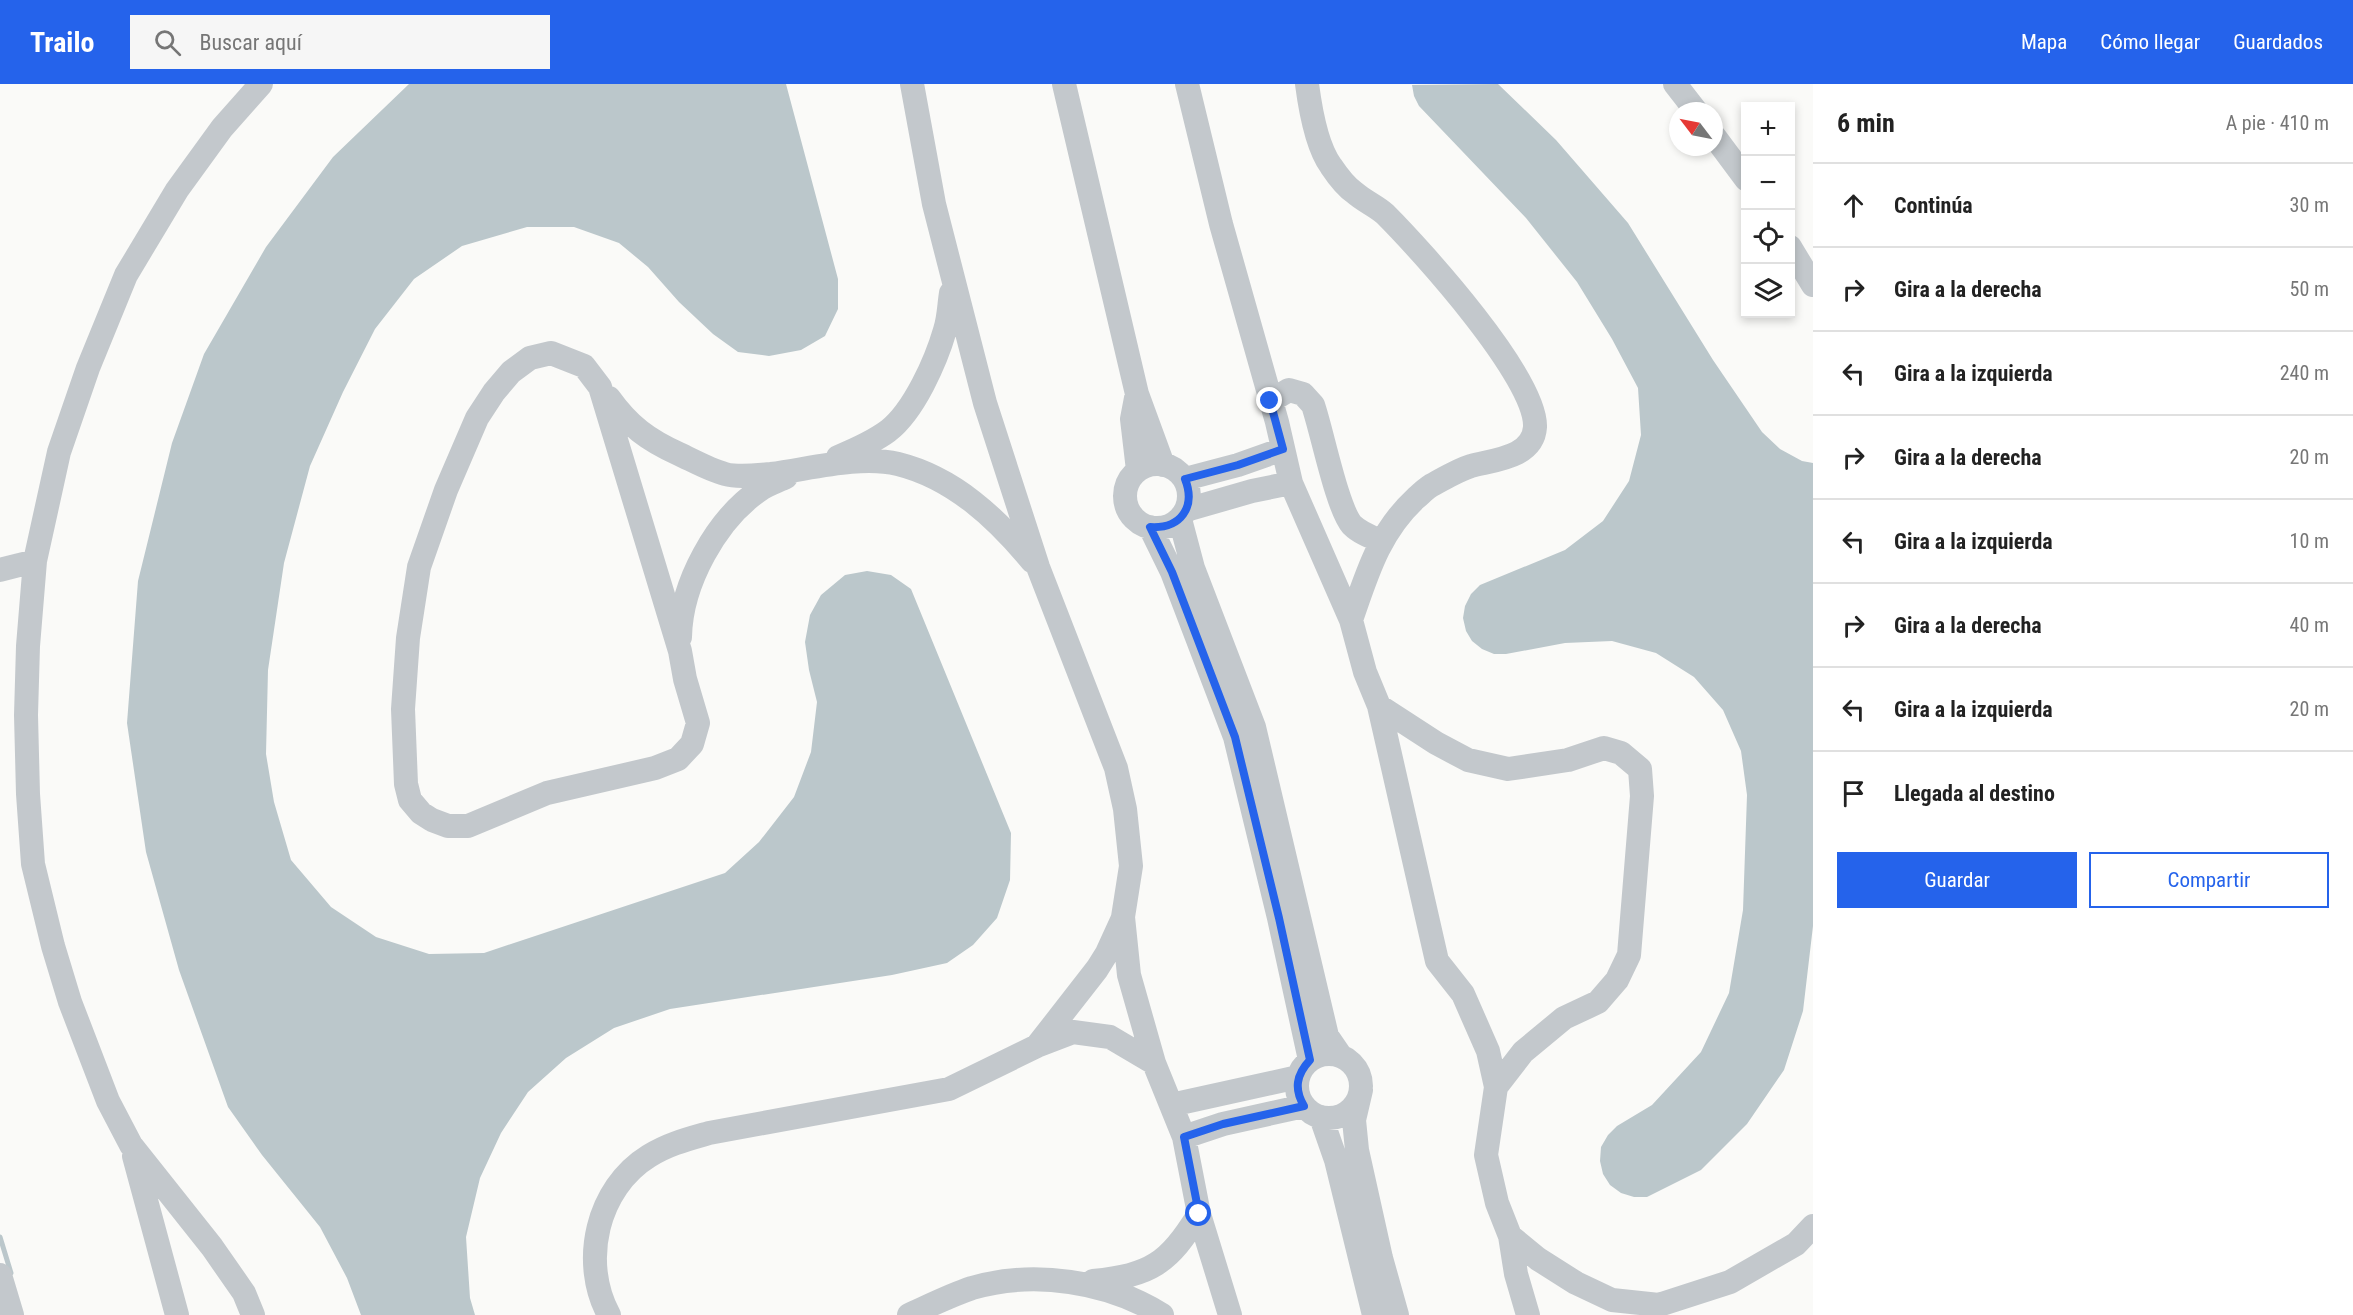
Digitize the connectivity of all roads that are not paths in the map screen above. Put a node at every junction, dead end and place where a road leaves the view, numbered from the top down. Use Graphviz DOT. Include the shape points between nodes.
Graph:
graph roads {
  1 [pos="261,84"];
  2 [pos="912,84"];
  3 [pos="1064,84"];
  4 [pos="1187,84"];
  5 [pos="1307,84"];
  6 [pos="1675,84"];
  7 [pos="1689,102"];
  8 [pos="1723,148"];
  9 [pos="1741,172"];
  10 [pos="1795,254"];
  11 [pos="953,283"];
  12 [pos="1813,285"];
  13 [pos="600,387"];
  14 [pos="1137,394"];
  15 [pos="1270,401"];
  16 [pos="1283,449"];
  17 [pos="1162,465"];
  18 [pos="802,470"];
  19 [pos="1138,470"];
  20 [pos="1185,479"];
  21 [pos="1291,483"];
  22 [pos="1183,514"];
  23 [pos="1150,527"];
  24 [pos="1381,541"];
  25 [pos="35,561"];
  26 [pos="1038,567"];
  27 [pos="0,570"];
  28 [pos="1351,620"];
  29 [pos="680,651"];
  30 [pos="1379,706"];
  31 [pos="1423,735"];
  32 [pos="1392,764"];
  33 [pos="1123,917"];
  34 [pos="1037,1046"];
  35 [pos="1340,1056"];
  36 [pos="1154,1063"];
  37 [pos="1304,1069"];
  38 [pos="1496,1087"];
  39 [pos="1361,1090"];
  40 [pos="1171,1105"];
  41 [pos="1313,1111"];
  42 [pos="1184,1137"];
  43 [pos="131,1145"];
  44 [pos="1199,1214"];
  45 [pos="1813,1226"];
  46 [pos="1510,1236"];
  47 [pos="0,1275"];
  48 [pos="1075,1284"];
  49 [pos="1653,1310"];
  50 [pos="12,1315"];
  51 [pos="177,1315"];
  52 [pos="253,1315"];
  53 [pos="609,1315"];
  54 [pos="909,1315"];
  55 [pos="1162,1315"];
  56 [pos="1230,1315"];
  57 [pos="1374,1315"];
  58 [pos="1397,1315"];
  59 [pos="1528,1315"];
  1 -- 25 [label="street" via="222,128 177,190 126,275 59,452"];
  2 -- 11 [label="street"];
  3 -- 14 [label="street"];
  4 -- 15 [label="street"];
  5 -- 24 [label="street" via="1311,116 1330,165 1353,192 1382,212 1419,248 1469,310 1530,400 1535,428 1526,448 1468,467 1431,485 1403,510"];
  6 -- 7 [label="street"];
  8 -- 9 [label="street"];
  10 -- 12 [label="street"];
  11 -- 18 [label="street" via="946,329 926,378 906,411 889,430 857,450"];
  11 -- 26 [label="street" via="985,403"];
  13 -- 18 [label="street" via="636,430 727,475"];
  13 -- 29 [label="street"];
  13 -- 29 [label="street" via="584,366 551,353 540,355 511,372 477,418 419,567 403,709 410,800 432,820 448,826 468,826 547,793 678,759 692,744 698,723"];
  14 -- 17 [label="street"];
  14 -- 19 [label="street" via="1132,420"];
  15 -- 16 [label="street"];
  15 -- 24 [label="street" via="1289,390 1303,394 1313,405 1342,509 1352,525"];
  16 -- 20 [label="street"];
  16 -- 21 [label="street"];
  17 -- 19 [label="street"];
  17 -- 20 [label="street" via="1178,471"];
  18 -- 26 [label="street" via="866,460 919,471 967,496"];
  18 -- 29 [label="street" via="761,489 709,545 692,579 681,617"];
  19 -- 23 [label="street" via="1131,478 1126,497 1133,516"];
  20 -- 22 [label="street" via="1189,500"];
  21 -- 22 [label="street" via="1252,491"];
  21 -- 28 [label="street"];
  22 -- 23 [label="street" via="1171,525"];
  22 -- 35 [label="street" via="1193,568 1254,727 1327,1036"];
  23 -- 37 [label="street" via="1172,572 1235,737 1279,918"];
  24 -- 28 [label="street"];
  25 -- 27 [label="street"];
  25 -- 43 [label="street" via="26,715 33,864 70,1002 108,1101"];
  26 -- 33 [label="street" via="1116,768 1131,866"];
  28 -- 30 [label="street"];
  30 -- 31 [label="street"];
  30 -- 32 [label="street"];
  31 -- 32 [label="street" via="1411,742"];
  31 -- 38 [label="street" via="1468,760 1508,769 1568,760 1604,748 1622,753 1640,769 1642,796 1629,955 1617,980 1598,1002 1564,1018 1524,1052"];
  32 -- 38 [label="street" via="1437,961 1462,994 1488,1051"];
  33 -- 34 [label="street" via="1097,969"];
  33 -- 36 [label="street" via="1129,975"];
  34 -- 36 [label="street" via="1073,1032 1110,1037"];
  34 -- 53 [label="street" via="950,1089 709,1133 648,1156 629,1172 611,1196 598,1224 594,1251 596,1280"];
  35 -- 37 [label="street" via="1319,1055"];
  35 -- 39 [label="street" via="1356,1069"];
  36 -- 40 [label="street"];
  37 -- 40 [label="street"];
  37 -- 41 [label="street" via="1297,1087"];
  38 -- 46 [label="street" via="1486,1155 1497,1203"];
  39 -- 41 [label="street" via="1351,1109 1342,1115 1332,1118"];
  39 -- 58 [label="street" via="1354,1120 1357,1150"];
  40 -- 42 [label="street"];
  41 -- 42 [label="street" via="1223,1124"];
  41 -- 57 [label="street" via="1336,1160"];
  42 -- 44 [label="street"];
  43 -- 51 [label="street"];
  43 -- 52 [label="street" via="212,1247 244,1293"];
  44 -- 48 [label="street" via="1183,1240 1162,1261 1128,1277"];
  44 -- 56 [label="street"];
  45 -- 49 [label="street" via="1796,1244 1730,1282"];
  46 -- 49 [label="street" via="1566,1277 1612,1300"];
  46 -- 59 [label="street"];
  47 -- 50 [label="street"];
  48 -- 54 [label="street" via="1017,1281 973,1288"];
  48 -- 55 [label="street" via="1105,1288"];
}
